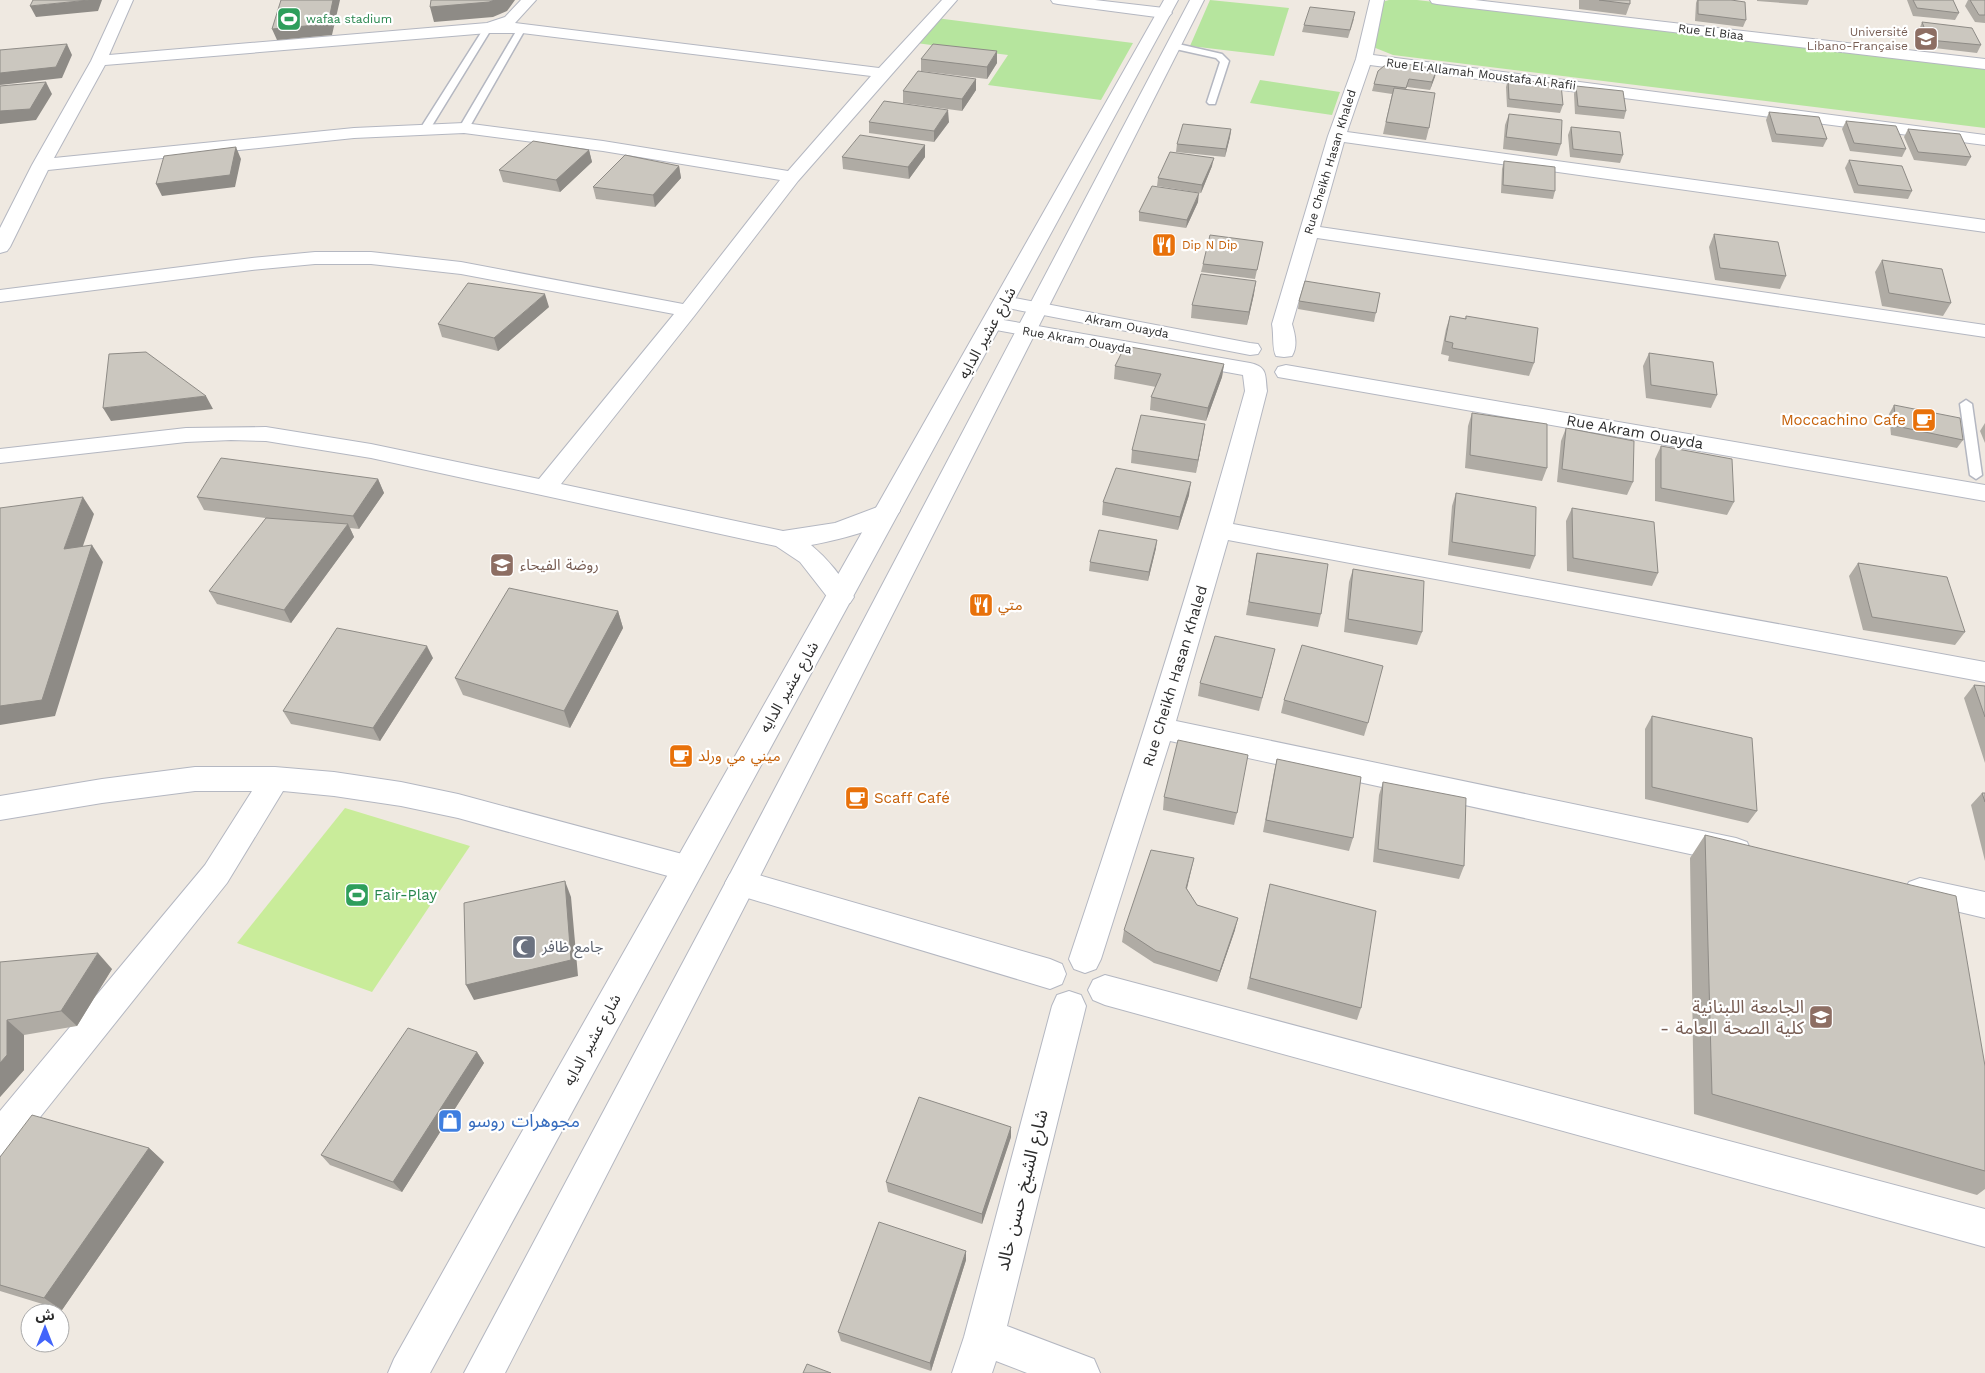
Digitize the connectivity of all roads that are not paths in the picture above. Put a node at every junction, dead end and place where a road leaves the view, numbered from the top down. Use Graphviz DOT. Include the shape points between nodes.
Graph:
graph roads {
  1 [pos="126,0"];
  2 [pos="529,0"];
  3 [pos="950,0"];
  4 [pos="1058,0"];
  5 [pos="1197,0"];
  6 [pos="1377,0"];
  7 [pos="1437,0"];
  8 [pos="1167,6"];
  9 [pos="516,24"];
  10 [pos="488,28"];
  11 [pos="1174,46"];
  12 [pos="1364,59"];
  13 [pos="99,61"];
  14 [pos="1985,64"];
  15 [pos="883,73"];
  16 [pos="1212,102"];
  17 [pos="464,128"];
  18 [pos="425,129"];
  19 [pos="1337,136"];
  20 [pos="1985,140"];
  21 [pos="41,164"];
  22 [pos="792,177"];
  23 [pos="1985,226"];
  24 [pos="1309,231"];
  25 [pos="0,247"];
  26 [pos="0,296"];
  27 [pos="688,311"];
  28 [pos="998,313"];
  29 [pos="1033,320"];
  30 [pos="1985,330"];
  31 [pos="1267,364"];
  32 [pos="1966,404"];
  33 [pos="0,456"];
  34 [pos="1982,481"];
  35 [pos="546,487"];
  36 [pos="888,511"];
  37 [pos="1219,530"];
  38 [pos="783,539"];
  39 [pos="841,597"];
  40 [pos="1985,672"];
  41 [pos="1160,728"];
  42 [pos="275,779"];
  43 [pos="0,808"];
  44 [pos="1762,857"];
  45 [pos="686,868"];
  46 [pos="741,883"];
  47 [pos="1898,886"];
  48 [pos="1985,905"];
  49 [pos="1085,959"];
  50 [pos="1050,974"];
  51 [pos="1105,990"];
  52 [pos="1069,1006"];
  53 [pos="0,1139"];
  54 [pos="1985,1228"];
  55 [pos="978,1355"];
  56 [pos="408,1373"];
  57 [pos="484,1373"];
  58 [pos="1080,1373"];
  1 -- 13 [label="street"];
  2 -- 9 [label="street"];
  3 -- 15 [label="street"];
  4 -- 8 [label="street"];
  5 -- 11 [label="street"];
  6 -- 12 [label="street, Rue Cheikh Hasan Khaled"];
  7 -- 14 [label="street, Rue El Biaa"];
  8 -- 28 [label="street, شارع عشير الدايه"];
  9 -- 10 [label="street"];
  9 -- 15 [label="street"];
  9 -- 17 [label="lane"];
  10 -- 13 [label="street"];
  10 -- 18 [label="lane"];
  11 -- 16 [label="lane" via="1225,60"];
  11 -- 29 [label="street"];
  12 -- 19 [label="street, Rue Cheikh Hasan Khaled"];
  12 -- 20 [label="street, Rue El Allamah Moustafa Al Rafii"];
  13 -- 21 [label="street"];
  15 -- 22 [label="street"];
  17 -- 18 [label="street"];
  17 -- 22 [label="street"];
  18 -- 21 [label="street"];
  19 -- 23 [label="street"];
  19 -- 24 [label="street, Rue Cheikh Hasan Khaled"];
  21 -- 25 [label="street"];
  22 -- 27 [label="street"];
  24 -- 30 [label="street"];
  24 -- 31 [label="street, Rue Cheikh Hasan Khaled" via="1282,324 1285,336"];
  26 -- 27 [label="street" via="252,264 315,258 371,258 461,268"];
  27 -- 35 [label="street"];
  28 -- 29 [label="street, Rue Akram Ouayda"];
  28 -- 36 [label="street, شارع عشير الدايه"];
  29 -- 31 [label="street, Rue Akram Ouayda"];
  29 -- 46 [label="street"];
  31 -- 34 [label="street, Rue Akram Ouayda"];
  31 -- 37 [label="street, Rue Cheikh Hasan Khaled"];
  32 -- 34 [label="lane"];
  33 -- 35 [label="street" via="186,435 257,434 317,441"];
  35 -- 38 [label="street"];
  36 -- 38 [label="street" via="840,532"];
  36 -- 39 [label="street, شارع عشير الدايه"];
  37 -- 40 [label="street"];
  37 -- 41 [label="street, Rue Cheikh Hasan Khaled"];
  38 -- 39 [label="street" via="812,559"];
  39 -- 45 [label="street, شارع عشير الدايه"];
  41 -- 44 [label="street"];
  41 -- 49 [label="street, Rue Cheikh Hasan Khaled"];
  42 -- 43 [label="street" via="195,780"];
  42 -- 45 [label="street" via="334,784 458,806"];
  42 -- 53 [label="street" via="216,874"];
  45 -- 56 [label="street, شارع عشير الدايه"];
  46 -- 50 [label="street"];
  46 -- 57 [label="street"];
  47 -- 48 [label="street"];
  49 -- 50 [label="street" via="1070,958 1058,963"];
  49 -- 51 [label="street" via="1098,966 1105,977"];
  50 -- 52 [label="street" via="1053,993"];
  51 -- 52 [label="street" via="1097,1001 1084,1008"];
  51 -- 54 [label="street"];
  52 -- 55 [label="street, شارع الشيخ حسن خالد"];
  55 -- 58 [label="street"];
}
